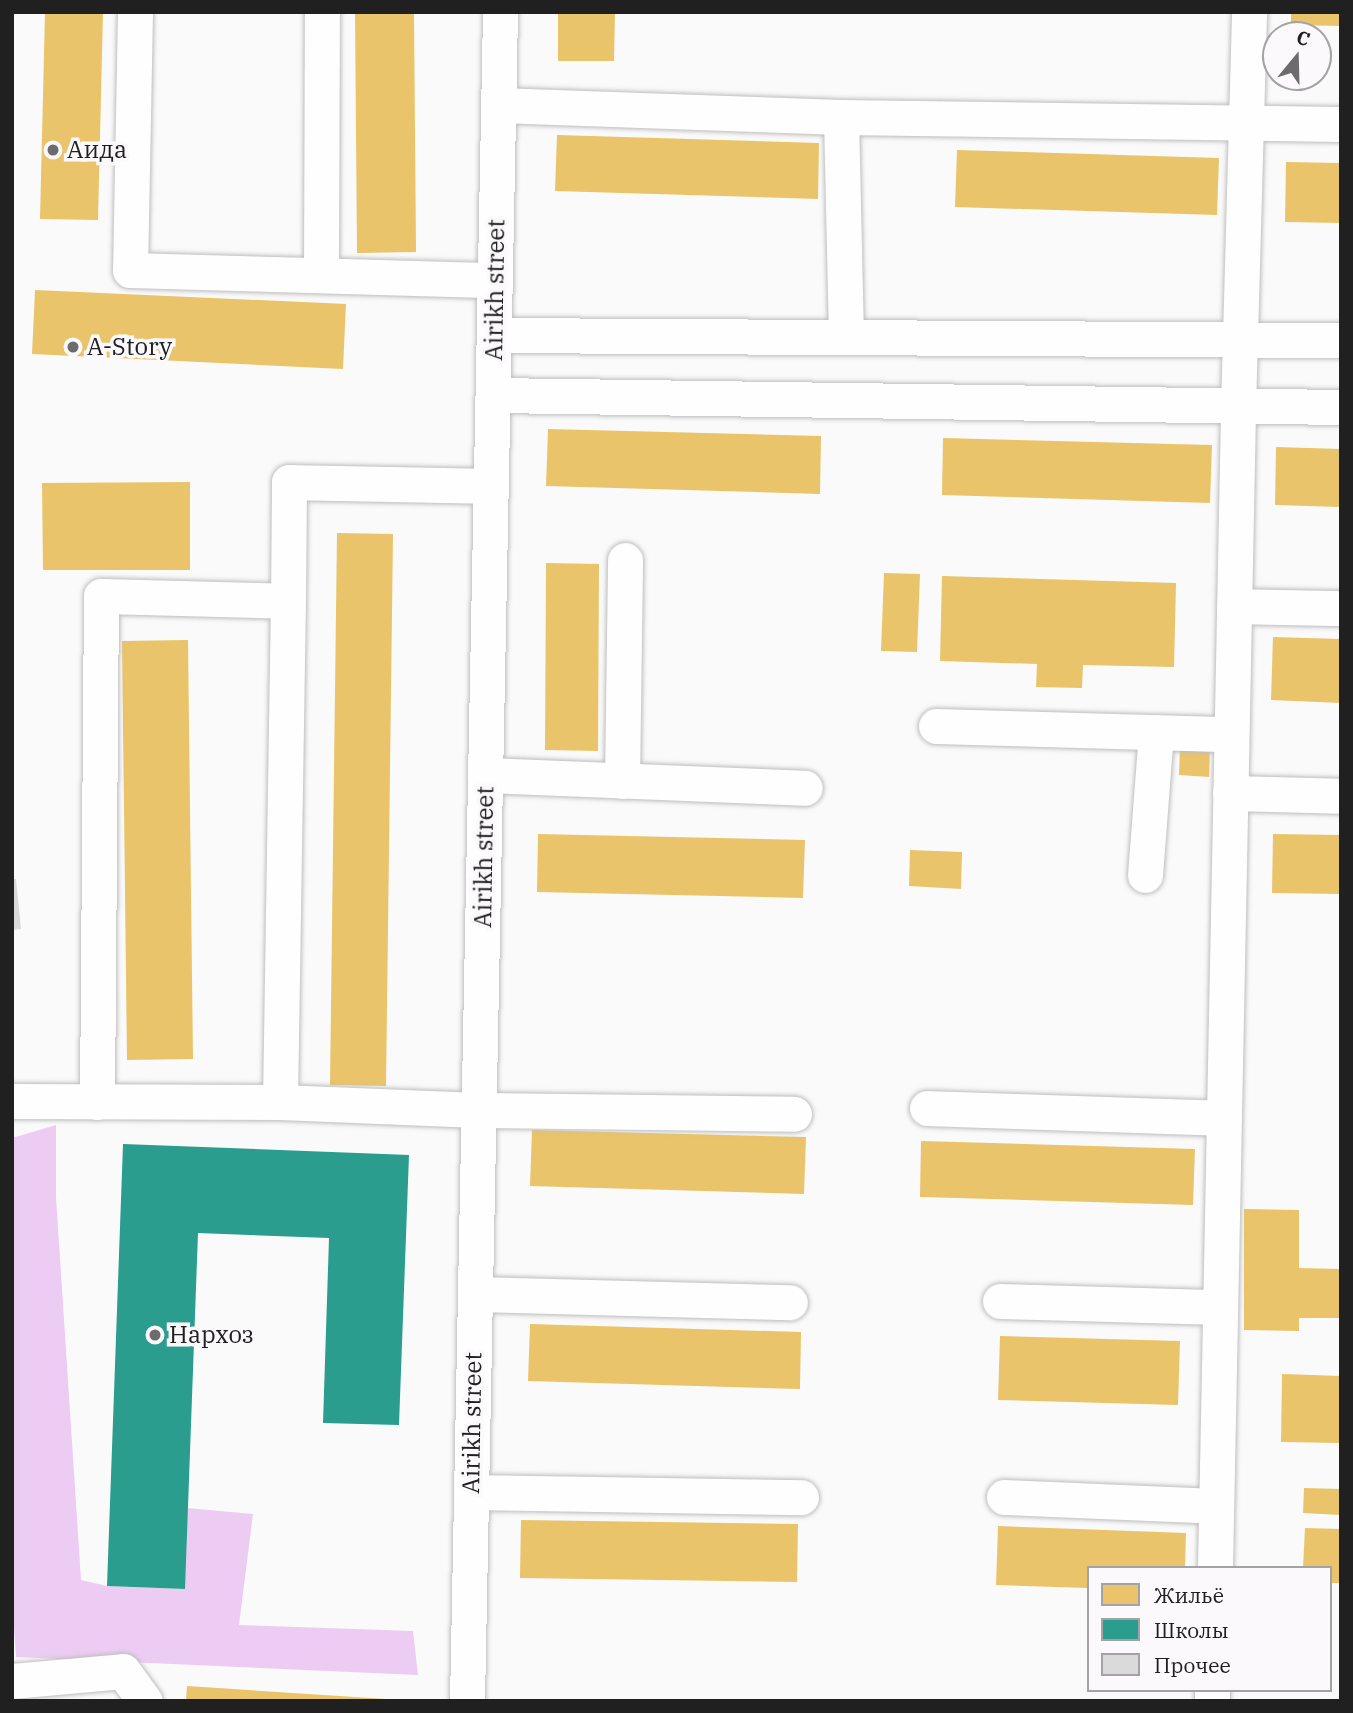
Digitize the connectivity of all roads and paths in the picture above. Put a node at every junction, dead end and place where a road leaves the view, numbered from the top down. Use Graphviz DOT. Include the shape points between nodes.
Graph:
graph roads {
  1 [pos="135,12"];
  2 [pos="323,12"];
  3 [pos="500,12"];
  4 [pos="1250,12"];
  5 [pos="498,105"];
  6 [pos="841,117"];
  7 [pos="1246,121"];
  8 [pos="1341,124"];
  9 [pos="321,275"];
  10 [pos="495,280"];
  11 [pos="494,335"];
  12 [pos="846,337"];
  13 [pos="1241,339"];
  14 [pos="1341,340"];
  15 [pos="493,394"];
  16 [pos="1341,407"];
  17 [pos="1238,408"];
  18 [pos="491,486"];
  19 [pos="625,560"];
  20 [pos="288,601"];
  21 [pos="1234,606"];
  22 [pos="1341,608"];
  23 [pos="936,726"];
  24 [pos="1156,732"];
  25 [pos="1231,734"];
  26 [pos="485,775"];
  27 [pos="622,781"];
  28 [pos="805,788"];
  29 [pos="1230,793"];
  30 [pos="1341,796"];
  31 [pos="1145,876"];
  32 [pos="12,1101"];
  33 [pos="97,1101"];
  34 [pos="280,1102"];
  35 [pos="926,1108"];
  36 [pos="478,1110"];
  37 [pos="794,1114"];
  38 [pos="1224,1118"];
  39 [pos="475,1294"];
  40 [pos="1000,1301"];
  41 [pos="790,1302"];
  42 [pos="1220,1307"];
  43 [pos="471,1492"];
  44 [pos="801,1497"];
  45 [pos="1004,1497"];
  46 [pos="1216,1506"];
  47 [pos="1215,1566"];
  48 [pos="12,1681"];
  49 [pos="145,1701"];
  50 [pos="467,1701"];
  1 -- 9 [label="street" via="130,270"];
  2 -- 9 [label="street"];
  3 -- 5 [label="street, Airikh street"];
  4 -- 7 [label="street"];
  5 -- 6 [label="street"];
  5 -- 10 [label="street, Airikh street"];
  6 -- 7 [label="street"];
  6 -- 12 [label="street"];
  7 -- 8 [label="street"];
  7 -- 13 [label="street"];
  9 -- 10 [label="street"];
  10 -- 11 [label="street, Airikh street"];
  11 -- 12 [label="street"];
  11 -- 15 [label="street, Airikh street"];
  12 -- 13 [label="street"];
  13 -- 14 [label="street"];
  13 -- 17 [label="street"];
  15 -- 17 [label="street"];
  15 -- 18 [label="street, Airikh street"];
  16 -- 17 [label="street"];
  17 -- 21 [label="street"];
  18 -- 20 [label="street" via="289,482"];
  18 -- 26 [label="street, Airikh street"];
  19 -- 27 [label="street"];
  20 -- 33 [label="street" via="101,596"];
  20 -- 34 [label="street"];
  21 -- 22 [label="street"];
  21 -- 25 [label="street"];
  23 -- 24 [label="street"];
  24 -- 25 [label="street"];
  24 -- 31 [label="street"];
  25 -- 29 [label="street"];
  26 -- 27 [label="street"];
  26 -- 36 [label="street, Airikh street"];
  27 -- 28 [label="street"];
  29 -- 30 [label="street"];
  29 -- 38 [label="street"];
  32 -- 33 [label="street"];
  33 -- 34 [label="street"];
  34 -- 36 [label="street"];
  35 -- 38 [label="street"];
  36 -- 37 [label="street"];
  36 -- 39 [label="street, Airikh street"];
  38 -- 42 [label="street"];
  39 -- 41 [label="street"];
  39 -- 43 [label="street, Airikh street"];
  40 -- 42 [label="street"];
  42 -- 46 [label="street"];
  43 -- 44 [label="street"];
  43 -- 50 [label="street, Airikh street"];
  45 -- 46 [label="street"];
  46 -- 47 [label="street"];
  48 -- 49 [label="street" via="123,1671"];
}
